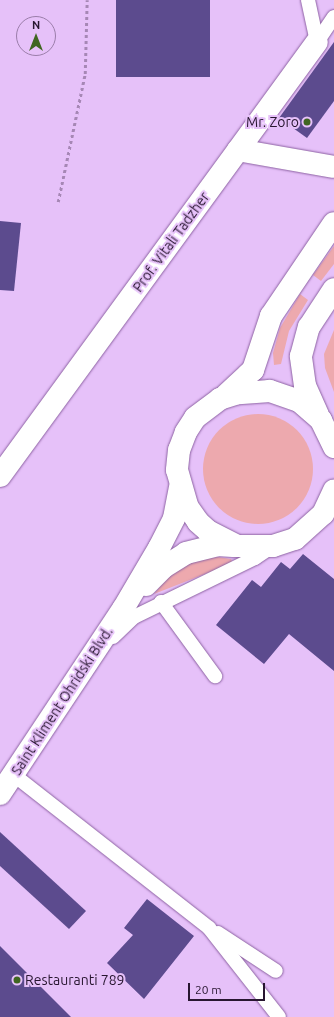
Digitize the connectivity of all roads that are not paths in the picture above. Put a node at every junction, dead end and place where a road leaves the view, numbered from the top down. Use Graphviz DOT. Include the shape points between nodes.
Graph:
graph roads {
  1 [pos="308,0"];
  2 [pos="334,16"];
  3 [pos="317,42"];
  4 [pos="238,150"];
  5 [pos="334,167"];
  6 [pos="334,223"];
  7 [pos="334,289"];
  8 [pos="220,399"];
  9 [pos="329,435"];
  10 [pos="0,476"];
  11 [pos="180,488"];
  12 [pos="334,490"];
  13 [pos="334,524"];
  14 [pos="295,539"];
  15 [pos="238,546"];
  16 [pos="273,546"];
  17 [pos="161,602"];
  18 [pos="123,609"];
  19 [pos="89,659"];
  20 [pos="215,676"];
  21 [pos="14,775"];
  22 [pos="0,794"];
  23 [pos="209,928"];
  24 [pos="276,971"];
  25 [pos="279,1017"];
  1 -- 3 [label="lane"];
  2 -- 3 [label="lane"];
  3 -- 4 [label="main road, Prof. Vitali Tadzher"];
  4 -- 5 [label="main road"];
  4 -- 10 [label="main road, Prof. Vitali Tadzher"];
  6 -- 8 [label="main road" via="271,316 253,370"];
  7 -- 9 [label="main road" via="309,327 301,356 305,386"];
  8 -- 9 [label="main road" via="238,393 270,391 299,401"];
  8 -- 11 [label="main road" via="205,408 186,432 179,450 177,470"];
  11 -- 15 [label="main road" via="187,506 198,522 208,531"];
  11 -- 18 [label="main road, Saint Kliment Ohridski Blvd." via="174,518"];
  12 -- 14 [label="main road" via="323,514"];
  13 -- 14 [label="main road, Saint Kliment Ohridski Blvd."];
  14 -- 16 [label="main road, Saint Kliment Ohridski Blvd."];
  15 -- 16 [label="main road, Saint Kliment Ohridski Blvd."];
  15 -- 18 [label="main road, Saint Kliment Ohridski Blvd." via="217,544 186,553 164,567"];
  16 -- 17 [label="lane" via="255,558"];
  17 -- 19 [label="lane" via="134,617"];
  17 -- 20 [label="lane"];
  18 -- 19 [label="main road, Saint Kliment Ohridski Blvd."];
  19 -- 21 [label="main road, Saint Kliment Ohridski Blvd."];
  21 -- 22 [label="main road, Saint Kliment Ohridski Blvd."];
  21 -- 23 [label="lane"];
  23 -- 24 [label="lane"];
  23 -- 25 [label="lane"];
}
